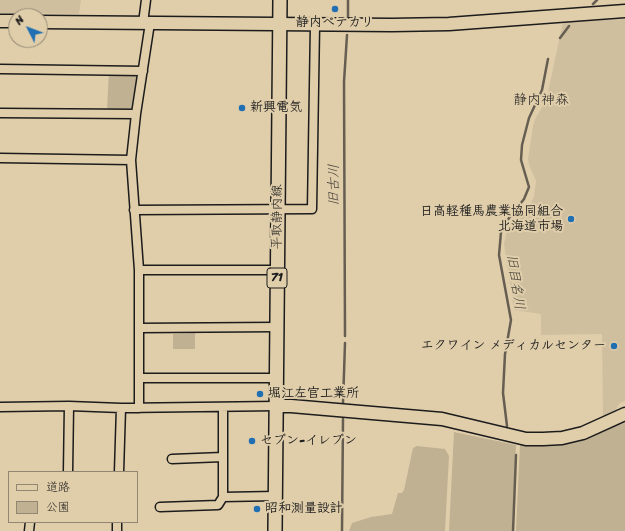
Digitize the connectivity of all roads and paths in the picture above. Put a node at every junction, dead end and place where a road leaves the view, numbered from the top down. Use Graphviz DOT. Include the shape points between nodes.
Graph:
graph roads {
  1 [pos="146,0"];
  2 [pos="280,0"];
  3 [pos="625,11"];
  4 [pos="48,22"];
  5 [pos="146,23"];
  6 [pos="280,25"];
  7 [pos="315,25"];
  8 [pos="0,69"];
  9 [pos="143,70"];
  10 [pos="0,113"];
  11 [pos="136,114"];
  12 [pos="0,158"];
  13 [pos="131,160"];
  14 [pos="278,209"];
  15 [pos="134,210"];
  16 [pos="138,270"];
  17 [pos="278,270"];
  18 [pos="277,327"];
  19 [pos="139,328"];
  20 [pos="139,378"];
  21 [pos="277,378"];
  22 [pos="69,406"];
  23 [pos="276,406"];
  24 [pos="0,407"];
  25 [pos="223,407"];
  26 [pos="121,408"];
  27 [pos="139,408"];
  28 [pos="625,414"];
  29 [pos="223,457"];
  30 [pos="172,459"];
  31 [pos="68,471"];
  32 [pos="119,471"];
  33 [pos="276,496"];
  34 [pos="223,497"];
  35 [pos="160,507"];
  36 [pos="275,531"];
  1 -- 5 [label="street"];
  2 -- 6 [label="main road, 平取静内線 / 71"];
  3 -- 7 [label="street" via="449,24"];
  4 -- 5 [label="street"];
  5 -- 6 [label="street"];
  5 -- 9 [label="street"];
  6 -- 7 [label="street"];
  6 -- 14 [label="main road, 平取静内線 / 71"];
  7 -- 14 [label="street" via="312,209"];
  8 -- 9 [label="street"];
  9 -- 11 [label="street"];
  10 -- 11 [label="street"];
  11 -- 13 [label="street"];
  12 -- 13 [label="street"];
  13 -- 15 [label="street"];
  14 -- 15 [label="street"];
  14 -- 17 [label="main road, 平取静内線 / 71"];
  15 -- 16 [label="street"];
  16 -- 17 [label="street"];
  16 -- 19 [label="street"];
  17 -- 18 [label="main road, 平取静内線 / 71"];
  18 -- 19 [label="street"];
  18 -- 21 [label="main road, 平取静内線 / 71"];
  19 -- 20 [label="street"];
  20 -- 21 [label="street"];
  20 -- 27 [label="street"];
  21 -- 23 [label="main road, 平取静内線 / 71"];
  22 -- 24 [label="street"];
  22 -- 26 [label="street"];
  22 -- 31 [label="street"];
  23 -- 25 [label="street"];
  23 -- 28 [label="street" via="442,419 526,439 562,438 583,433"];
  23 -- 33 [label="main road, 平取静内線 / 71"];
  25 -- 27 [label="street"];
  25 -- 29 [label="street"];
  26 -- 27 [label="street"];
  26 -- 32 [label="street"];
  29 -- 30 [label="street"];
  29 -- 34 [label="street"];
  33 -- 34 [label="street"];
  33 -- 36 [label="main road, 平取静内線 / 71"];
  34 -- 35 [label="street" via="218,505"];
}
